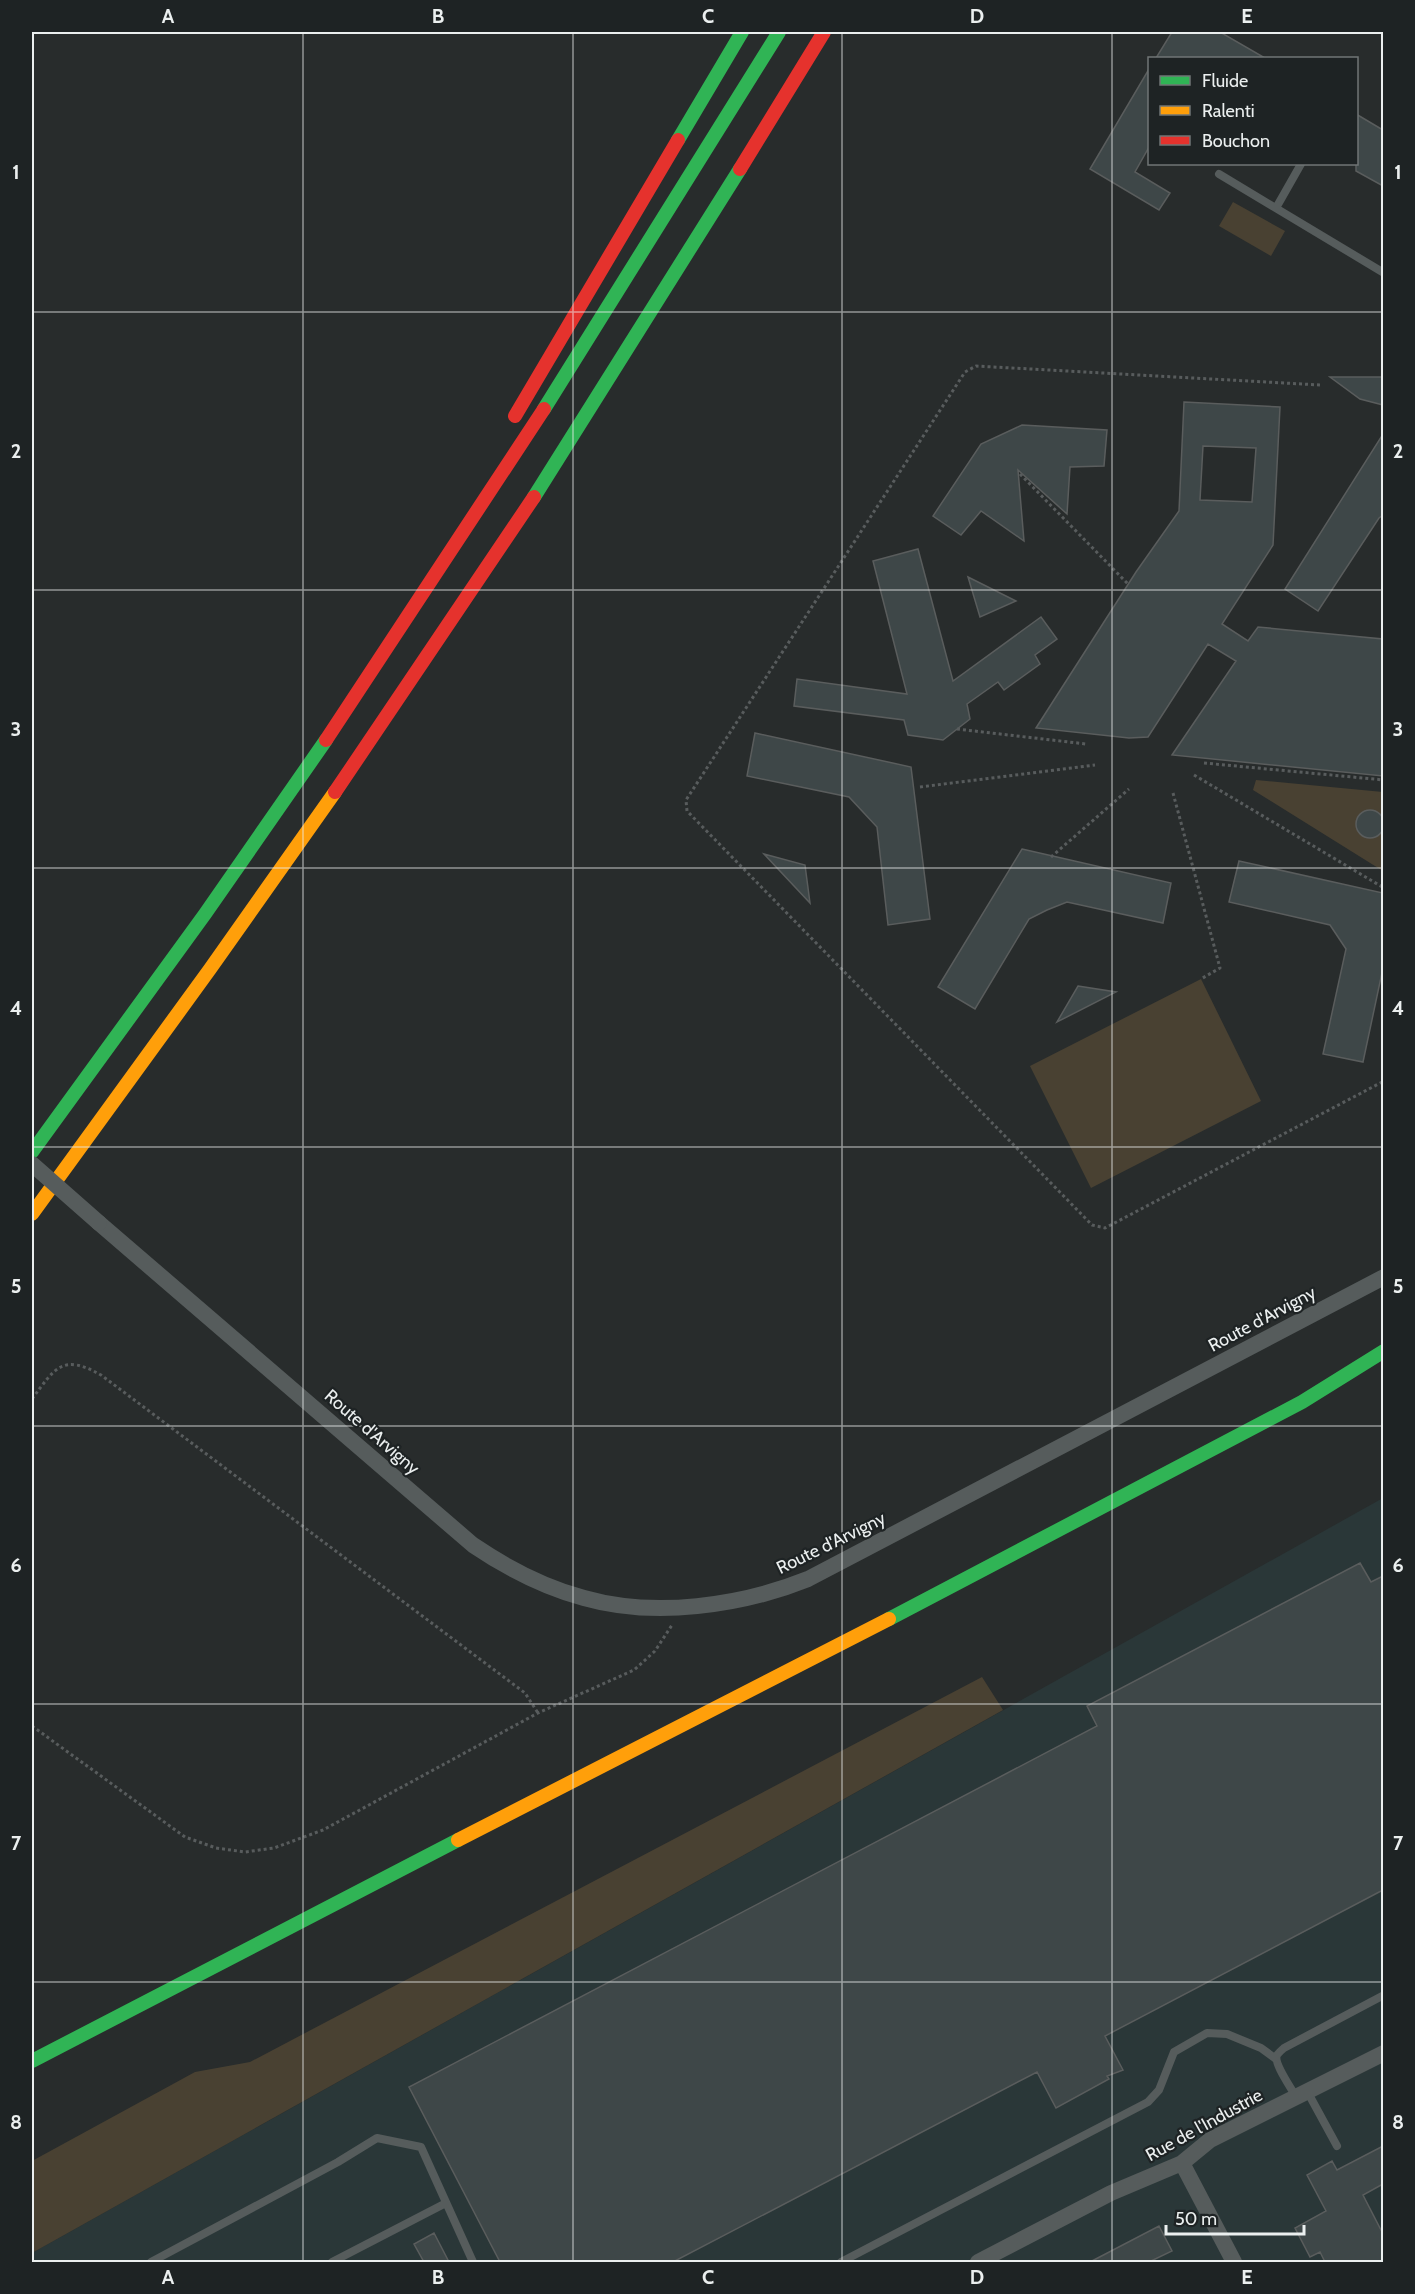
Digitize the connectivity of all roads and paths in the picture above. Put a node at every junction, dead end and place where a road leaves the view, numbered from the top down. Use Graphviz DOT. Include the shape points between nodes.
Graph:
graph roads {
  1 [pos="742,32"];
  2 [pos="779,32"];
  3 [pos="824,32"];
  4 [pos="1300,165"];
  5 [pos="1219,174"];
  6 [pos="1276,208"];
  7 [pos="1383,273"];
  8 [pos="1320,385"];
  9 [pos="506,431"];
  10 [pos="491,462"];
  11 [pos="1020,474"];
  12 [pos="460,538"];
  13 [pos="1128,584"];
  14 [pos="957,729"];
  15 [pos="1086,744"];
  16 [pos="1204,763"];
  17 [pos="1095,765"];
  18 [pos="1194,775"];
  19 [pos="1383,780"];
  20 [pos="920,787"];
  21 [pos="1129,789"];
  22 [pos="1173,793"];
  23 [pos="1051,856"];
  24 [pos="1383,888"];
  25 [pos="1200,979"];
  26 [pos="1383,1081"];
  27 [pos="32,1152"];
  28 [pos="32,1164"];
  29 [pos="32,1214"];
  30 [pos="1383,1277"];
  31 [pos="1383,1350"];
  32 [pos="1369,1377"];
  33 [pos="32,1399"];
  34 [pos="1302,1402"];
  35 [pos="681,1608"];
  36 [pos="538,1713"];
  37 [pos="32,1726"];
  38 [pos="1383,1995"];
  39 [pos="1383,2053"];
  40 [pos="1276,2059"];
  41 [pos="32,2061"];
  42 [pos="1302,2094"];
  43 [pos="1337,2146"];
  44 [pos="1182,2163"];
  45 [pos="446,2204"];
  46 [pos="152,2262"];
  47 [pos="332,2262"];
  48 [pos="472,2262"];
  49 [pos="842,2262"];
  50 [pos="978,2262"];
  51 [pos="1234,2262"];
  1 -- 9 [label="main road"];
  2 -- 12 [label="main road" via="646,249"];
  3 -- 29 [label="main road" via="499,551 193,996"];
  4 -- 6 [label="lane"];
  5 -- 6 [label="lane"];
  6 -- 7 [label="lane"];
  8 -- 26 [label="path" via="976,366 965,372 686,801 687,811 1092,1226 1105,1228"];
  10 -- 12 [label="main road"];
  11 -- 13 [label="path"];
  12 -- 27 [label="main road" via="351,702"];
  14 -- 15 [label="path"];
  16 -- 19 [label="path"];
  17 -- 20 [label="path"];
  18 -- 24 [label="path"];
  21 -- 23 [label="path"];
  22 -- 25 [label="path" via="1220,968"];
  28 -- 35 [label="street, Route d'Arvigny, bridge" via="472,1545 523,1575 585,1599"];
  30 -- 35 [label="street, Route d'Arvigny" via="808,1579 746,1599"];
  31 -- 34 [label="main road"];
  32 -- 34 [label="main road"];
  33 -- 36 [label="path" via="54,1370 67,1364 84,1365 525,1693"];
  34 -- 41 [label="main road"];
  35 -- 36 [label="path" via="655,1651 634,1670"];
  36 -- 37 [label="path" via="323,1830 274,1848 245,1852 216,1848 185,1837"];
  38 -- 40 [label="lane" via="1284,2048"];
  39 -- 42 [label="street, Rue de l'Industrie"];
  40 -- 42 [label="lane"];
  40 -- 49 [label="lane" via="1227,2034 1207,2033 1174,2052 1159,2090 1148,2102"];
  42 -- 43 [label="lane"];
  42 -- 44 [label="street, Rue de l'Industrie" via="1210,2140"];
  44 -- 50 [label="street, Rue de l'Industrie" via="1111,2193"];
  44 -- 51 [label="street"];
  45 -- 46 [label="lane" via="421,2147 377,2138"];
  45 -- 47 [label="lane"];
  45 -- 48 [label="lane"];
}
